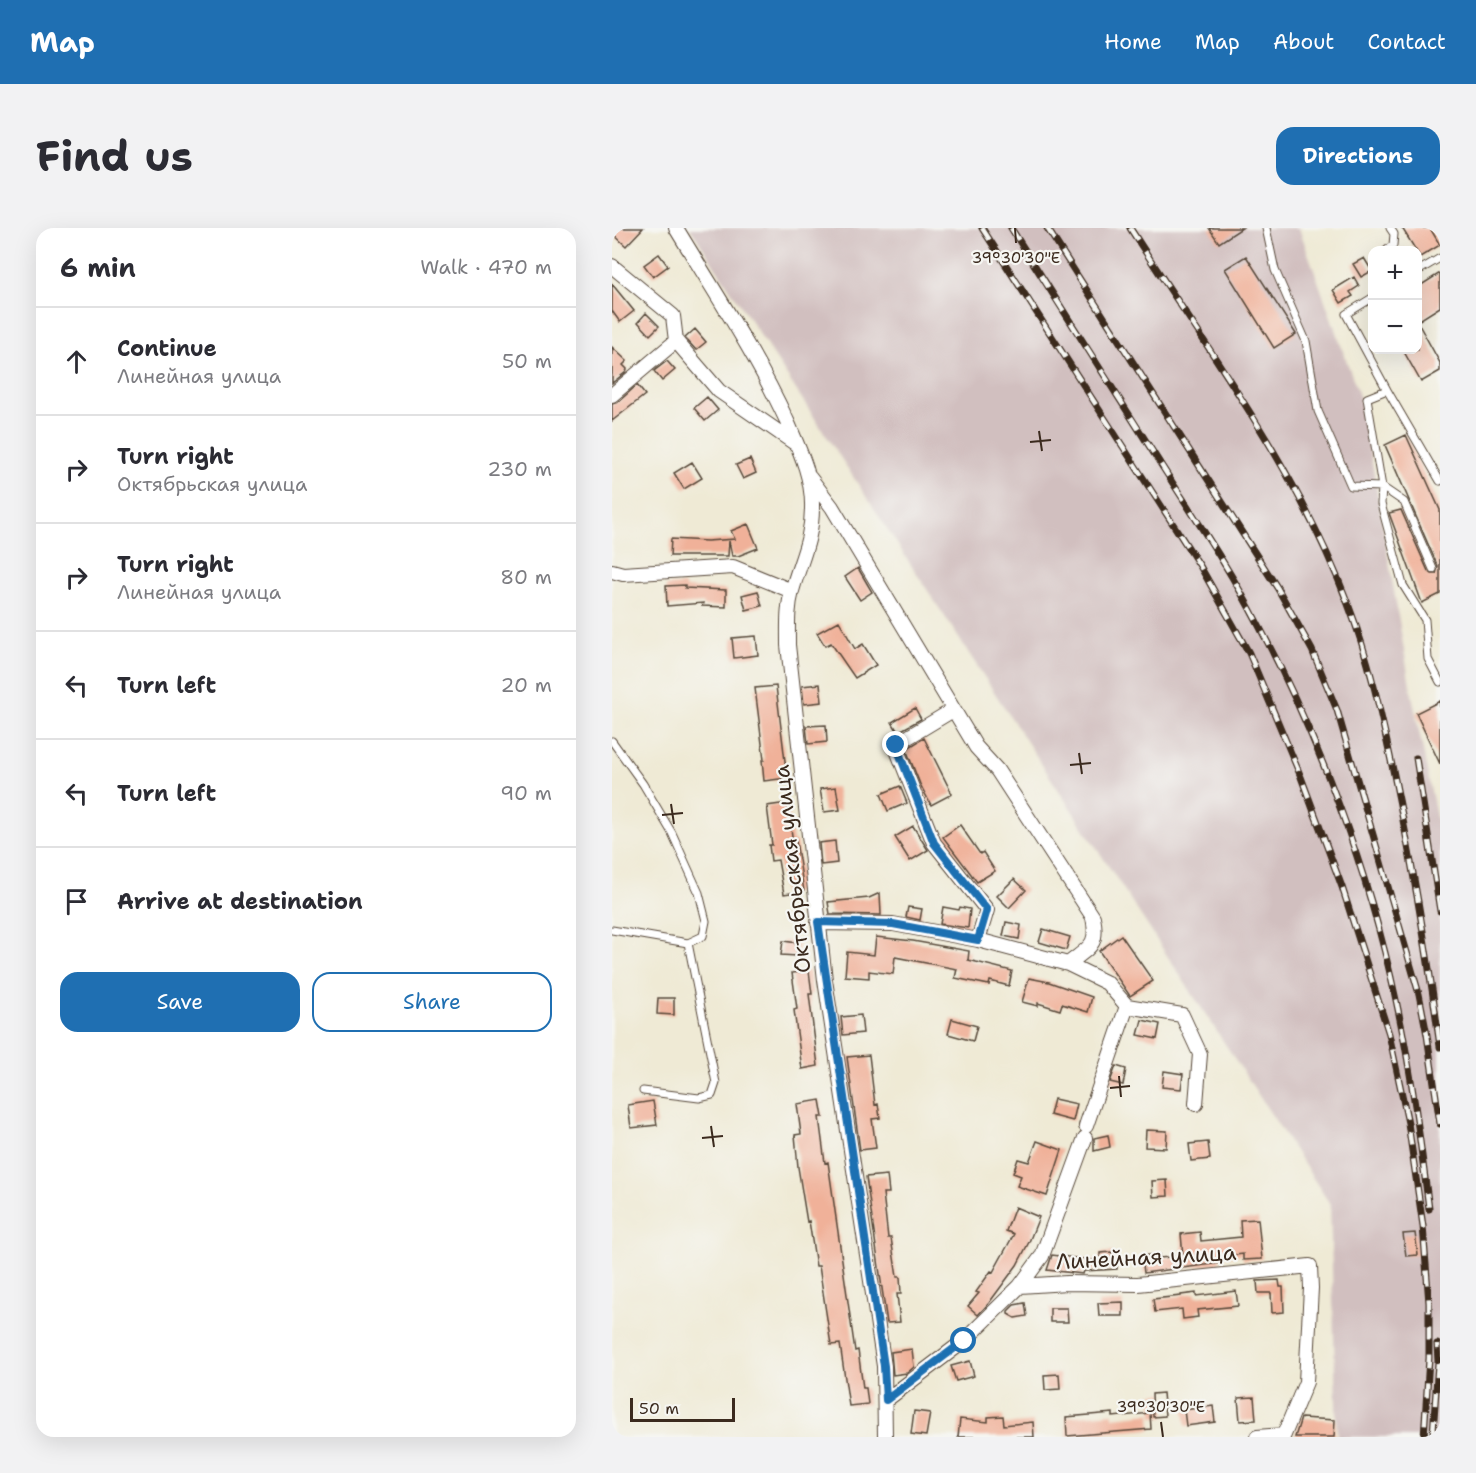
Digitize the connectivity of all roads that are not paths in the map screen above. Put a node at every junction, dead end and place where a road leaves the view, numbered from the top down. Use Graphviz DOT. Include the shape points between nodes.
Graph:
graph roads {
  1 [pos="675,228"];
  2 [pos="1266,228"];
  3 [pos="1390,228"];
  4 [pos="1393,246"];
  5 [pos="1440,258"];
  6 [pos="612,266"];
  7 [pos="1422,269"];
  8 [pos="1369,300"];
  9 [pos="675,341"];
  10 [pos="1387,390"];
  11 [pos="612,396"];
  12 [pos="798,445"];
  13 [pos="809,476"];
  14 [pos="1440,481"];
  15 [pos="1382,487"];
  16 [pos="1433,569"];
  17 [pos="612,571"];
  18 [pos="792,591"];
  19 [pos="1440,682"];
  20 [pos="953,710"];
  21 [pos="612,741"];
  22 [pos="818,922"];
  23 [pos="612,930"];
  24 [pos="978,940"];
  25 [pos="688,943"];
  26 [pos="1068,964"];
  27 [pos="1127,1006"];
  28 [pos="643,1091"];
  29 [pos="1197,1104"];
  30 [pos="1020,1286"];
  31 [pos="886,1400"];
  32 [pos="1283,1436"];
  33 [pos="887,1437"];
  34 [pos="1257,1437"];
  1 -- 12 [label="street" via="770,384"];
  2 -- 15 [label="lane" via="1275,270 1306,341 1318,411 1346,475 1351,486"];
  3 -- 4 [label="lane"];
  5 -- 7 [label="lane"];
  6 -- 9 [label="street" via="673,316"];
  8 -- 10 [label="lane" via="1346,314"];
  9 -- 11 [label="street"];
  9 -- 12 [label="street" via="719,391"];
  10 -- 14 [label="lane"];
  10 -- 15 [label="lane" via="1367,398"];
  12 -- 13 [label="street"];
  13 -- 18 [label="street, Октябрьская улица" via="810,535"];
  13 -- 20 [label="street" via="832,507"];
  15 -- 16 [label="lane" via="1404,502"];
  15 -- 19 [label="lane" via="1381,504 1403,585 1425,620 1428,659"];
  17 -- 18 [label="street" via="623,574 734,567"];
  18 -- 22 [label="street, Октябрьская улица" via="788,645"];
  20 -- 24 [label="street" via="896,745 934,843 987,910"];
  20 -- 26 [label="street" via="1093,917 1097,934 1091,946"];
  21 -- 25 [label="lane" via="672,833 699,893 706,921 703,936"];
  22 -- 24 [label="street" via="893,924"];
  22 -- 31 [label="street, Октябрьская улица"];
  23 -- 25 [label="lane"];
  24 -- 26 [label="street"];
  25 -- 28 [label="lane" via="716,1083 712,1095 699,1098"];
  26 -- 27 [label="street" via="1107,983"];
  27 -- 29 [label="street" via="1182,1015 1200,1054"];
  27 -- 30 [label="street, Линейная улица" via="1042,1256"];
  30 -- 31 [label="street, Линейная улица" via="964,1341"];
  30 -- 32 [label="street, Линейная улица" via="1138,1284 1310,1266 1306,1382"];
  31 -- 33 [label="street, Октябрьская улица"];
  32 -- 34 [label="street"];
}
